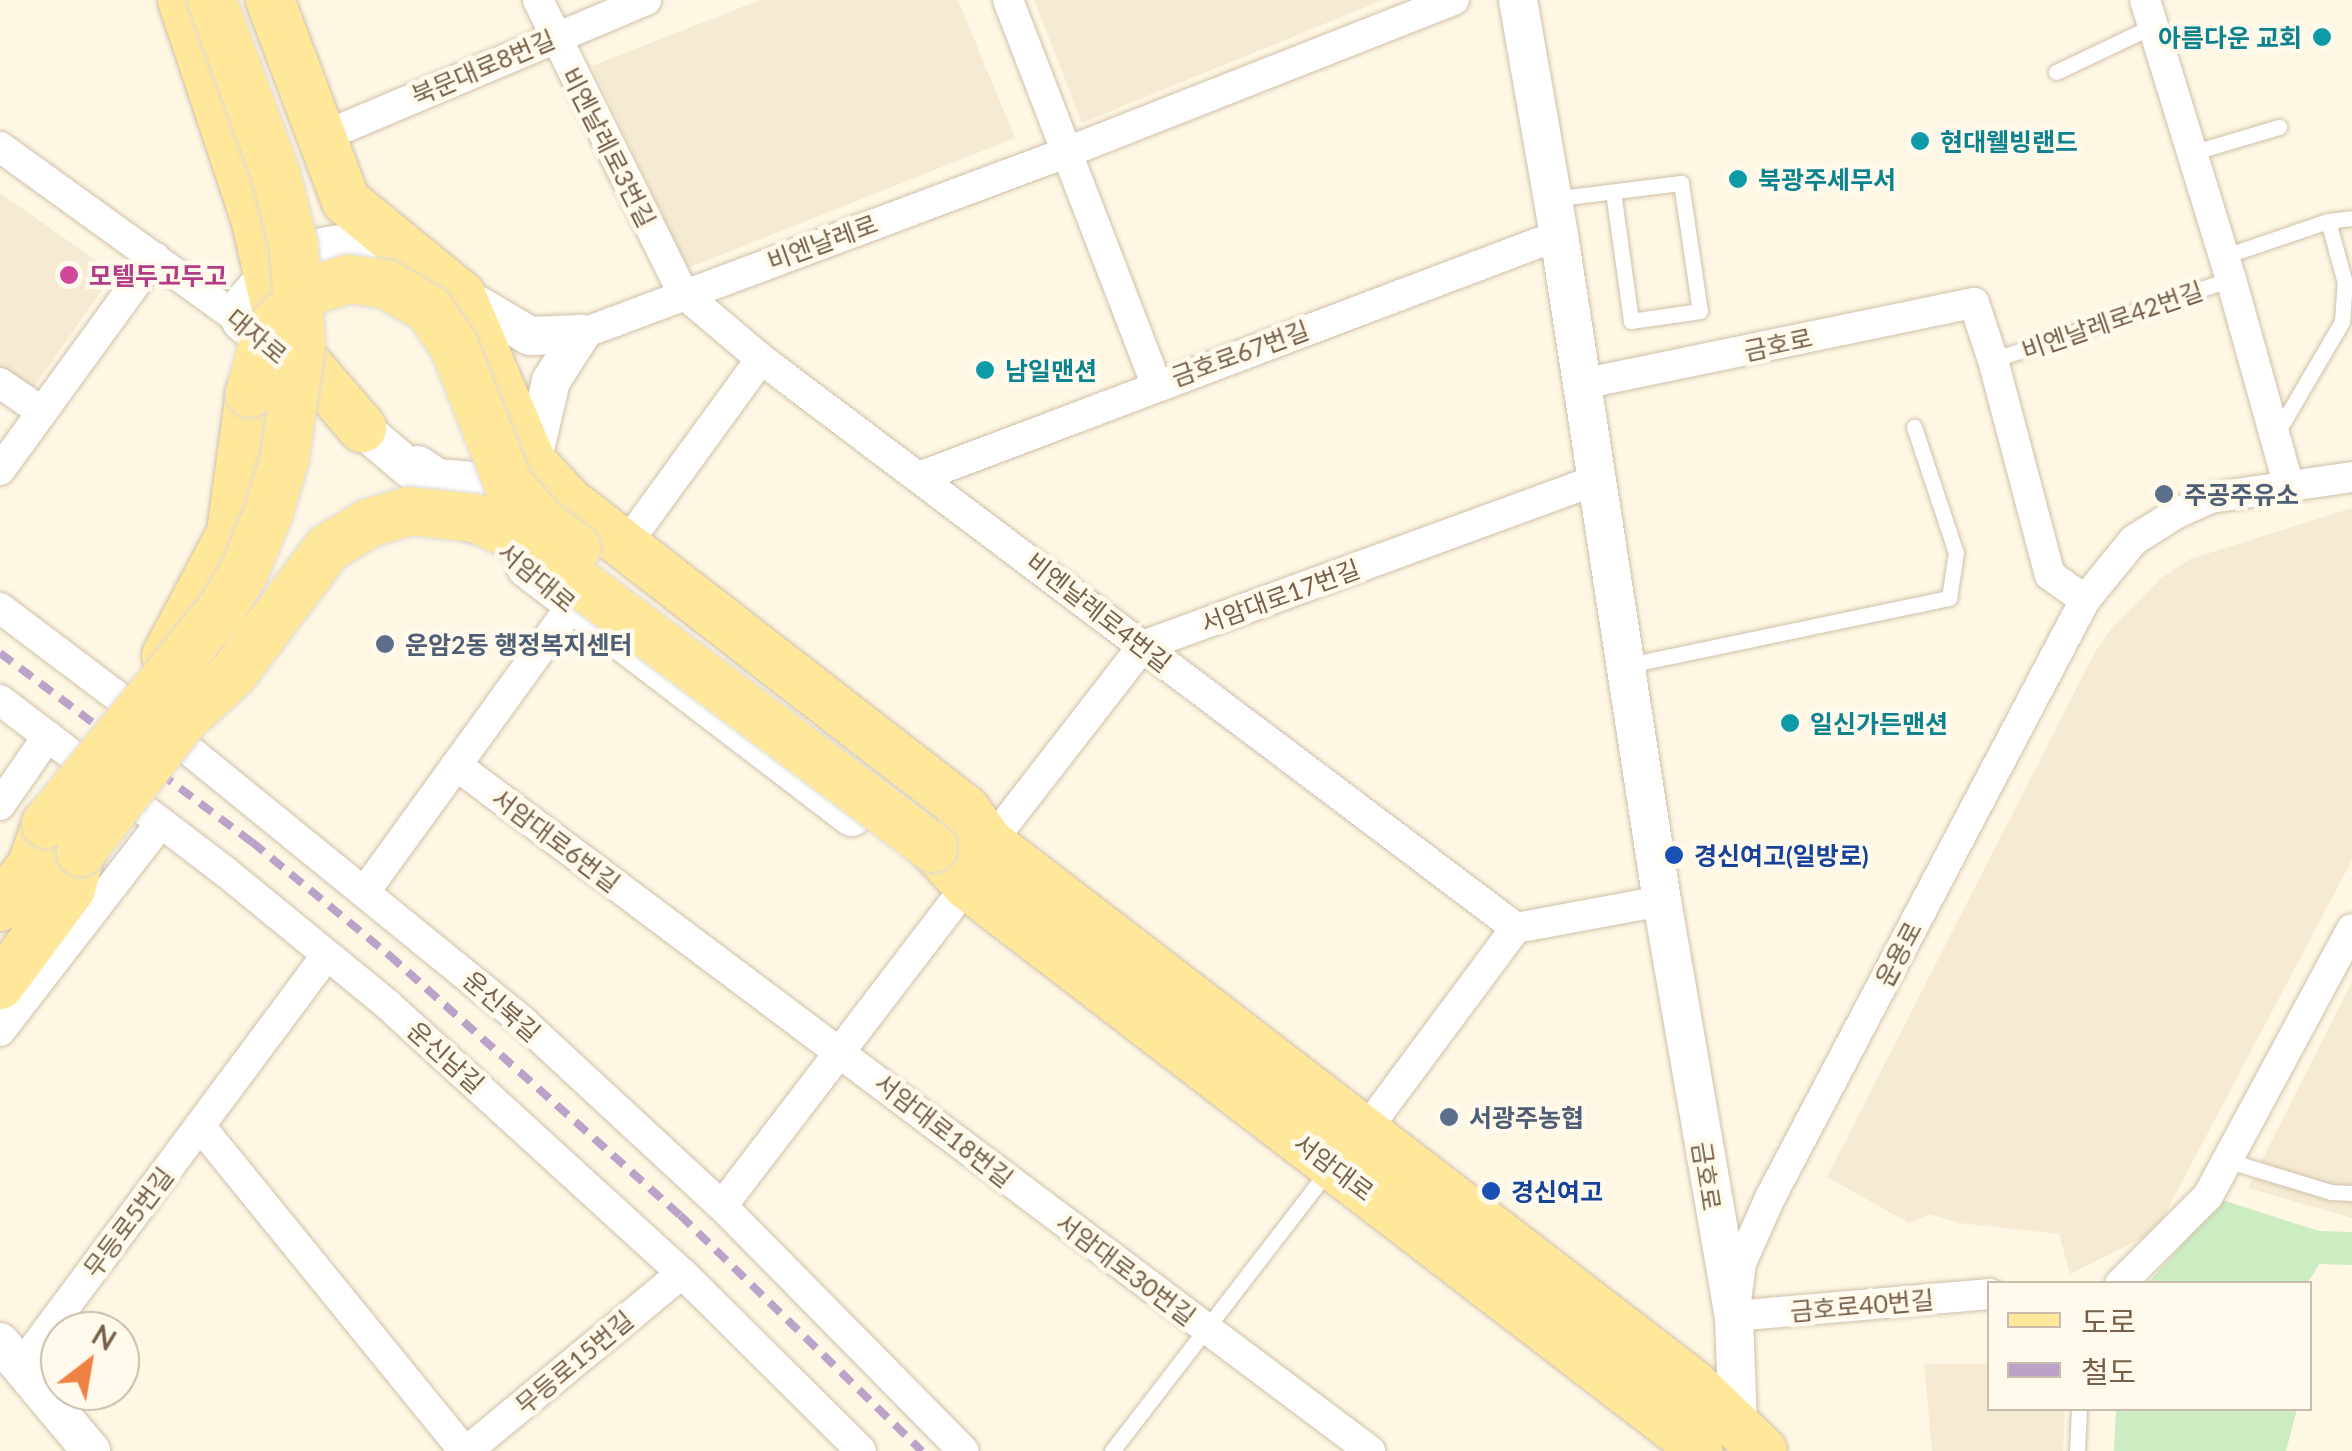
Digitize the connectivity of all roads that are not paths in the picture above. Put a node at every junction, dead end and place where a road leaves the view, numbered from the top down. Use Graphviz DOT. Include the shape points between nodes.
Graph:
graph roads {
  1 [pos="182,0"];
  2 [pos="212,0"];
  3 [pos="237,0"];
  4 [pos="270,0"];
  5 [pos="538,0"];
  6 [pos="646,0"];
  7 [pos="1008,0"];
  8 [pos="1454,0"];
  9 [pos="1518,0"];
  10 [pos="2149,13"];
  11 [pos="552,36"];
  12 [pos="2056,72"];
  13 [pos="2280,127"];
  14 [pos="322,137"];
  15 [pos="0,146"];
  16 [pos="1065,154"];
  17 [pos="2191,154"];
  18 [pos="1612,192"];
  19 [pos="1556,217"];
  20 [pos="2352,218"];
  21 [pos="2328,221"];
  22 [pos="155,257"];
  23 [pos="2228,268"];
  24 [pos="266,277"];
  25 [pos="683,292"];
  26 [pos="461,295"];
  27 [pos="241,321"];
  28 [pos="581,334"];
  29 [pos="761,359"];
  30 [pos="1993,360"];
  31 [pos="0,383"];
  32 [pos="1156,384"];
  33 [pos="1582,384"];
  34 [pos="42,412"];
  35 [pos="1914,427"];
  36 [pos="362,428"];
  37 [pos="2274,438"];
  38 [pos="532,462"];
  39 [pos="0,470"];
  40 [pos="922,476"];
  41 [pos="2352,477"];
  42 [pos="1596,480"];
  43 [pos="2289,487"];
  44 [pos="421,530"];
  45 [pos="482,530"];
  46 [pos="373,541"];
  47 [pos="625,546"];
  48 [pos="2085,600"];
  49 [pos="571,607"];
  50 [pos="0,608"];
  51 [pos="1143,646"];
  52 [pos="1624,666"];
  53 [pos="0,700"];
  54 [pos="172,718"];
  55 [pos="48,736"];
  56 [pos="456,765"];
  57 [pos="0,805"];
  58 [pos="159,826"];
  59 [pos="64,838"];
  60 [pos="957,839"];
  61 [pos="0,862"];
  62 [pos="967,886"];
  63 [pos="366,890"];
  64 [pos="1662,901"];
  65 [pos="0,907"];
  66 [pos="657,914"];
  67 [pos="1516,928"];
  68 [pos="2352,929"];
  69 [pos="0,946"];
  70 [pos="326,956"];
  71 [pos="0,985"];
  72 [pos="0,1031"];
  73 [pos="841,1052"];
  74 [pos="200,1126"];
  75 [pos="1365,1132"];
  76 [pos="2229,1161"];
  77 [pos="1332,1165"];
  78 [pos="2352,1192"];
  79 [pos="722,1206"];
  80 [pos="1046,1209"];
  81 [pos="682,1273"];
  82 [pos="2123,1281"];
  83 [pos="1987,1294"];
  84 [pos="1734,1316"];
  85 [pos="1206,1329"];
  86 [pos="10,1354"];
  87 [pos="2079,1411"];
  88 [pos="1748,1442"];
  89 [pos="1682,1445"];
  90 [pos="92,1451"];
  91 [pos="466,1451"];
  92 [pos="860,1451"];
  93 [pos="964,1451"];
  94 [pos="1112,1451"];
  95 [pos="1370,1451"];
  96 [pos="2077,1451"];
  1 -- 24 [label="main road" via="256,218"];
  2 -- 54 [label="main road, bridge" via="276,175 294,246 302,342 284,458 257,542 197,644"];
  3 -- 54 [label="main road, bridge" via="318,241 324,352 316,426 286,536 261,594"];
  4 -- 14 [label="main road"];
  5 -- 11 [label="street, 비엔날레로3번길"];
  6 -- 11 [label="street, 북문대로8번길"];
  7 -- 16 [label="street"];
  8 -- 16 [label="street, 비엔날레로"];
  9 -- 19 [label="street, 금호로"];
  10 -- 12 [label="lane"];
  10 -- 17 [label="street, 비엔날레로42번길"];
  11 -- 14 [label="street, 북문대로8번길"];
  11 -- 25 [label="street, 비엔날레로3번길"];
  13 -- 17 [label="lane"];
  14 -- 26 [label="main road" via="346,201"];
  15 -- 22 [label="street, 대자로"];
  16 -- 25 [label="street, 비엔날레로"];
  16 -- 32 [label="street"];
  17 -- 23 [label="street, 비엔날레로42번길"];
  18 -- 18 [label="lane" via="1681,183 1700,311 1632,322"];
  18 -- 19 [label="lane"];
  19 -- 32 [label="street, 금호로67번길"];
  19 -- 33 [label="street, 금호로"];
  20 -- 21 [label="lane, 비엔날레로42번길"];
  21 -- 23 [label="lane, 비엔날레로42번길"];
  21 -- 37 [label="lane" via="2345,282 2339,330"];
  22 -- 27 [label="street, 대자로"];
  22 -- 34 [label="street"];
  23 -- 30 [label="lane, 비엔날레로42번길"];
  23 -- 37 [label="street, 비엔날레로42번길"];
  24 -- 26 [label="street" via="299,251 340,244 374,249"];
  24 -- 27 [label="street" via="246,300"];
  24 -- 36 [label="main road" via="282,335"];
  25 -- 28 [label="street, 비엔날레로"];
  25 -- 29 [label="street, 비엔날레로4번길"];
  26 -- 28 [label="street" via="530,336"];
  26 -- 38 [label="main road"];
  27 -- 36 [label="street, 대자로"];
  28 -- 38 [label="street" via="551,381"];
  29 -- 40 [label="street, 비엔날레로4번길"];
  29 -- 47 [label="street"];
  30 -- 33 [label="street, 금호로" via="1974,303"];
  30 -- 48 [label="street" via="2050,575"];
  31 -- 34 [label="street"];
  32 -- 40 [label="street, 금호로67번길"];
  33 -- 42 [label="street, 금호로"];
  34 -- 39 [label="street"];
  35 -- 52 [label="lane" via="1956,553 1949,598"];
  36 -- 38 [label="street" via="437,478 486,482"];
  36 -- 45 [label="street, 서암대로"];
  37 -- 43 [label="street, 비엔날레로42번길"];
  38 -- 47 [label="main road"];
  40 -- 51 [label="street, 비엔날레로4번길"];
  41 -- 43 [label="street, 운용로"];
  42 -- 51 [label="street, 서암대로17번길"];
  42 -- 52 [label="street, 금호로"];
  43 -- 48 [label="street, 운용로" via="2210,498 2177,514 2134,540"];
  44 -- 45 [label="lane"];
  45 -- 49 [label="street, 서암대로"];
  46 -- 54 [label="lane" via="325,572 256,662"];
  47 -- 60 [label="main road" via="966,810"];
  48 -- 84 [label="street, 운용로" via="1770,1196 1740,1263"];
  49 -- 56 [label="street"];
  49 -- 62 [label="street, 서암대로" via="886,842"];
  50 -- 54 [label="street, 운신북길"];
  51 -- 60 [label="street"];
  51 -- 67 [label="street, 비엔날레로4번길"];
  52 -- 64 [label="street, 금호로"];
  53 -- 55 [label="street, 운신남길"];
  54 -- 59 [label="main road, bridge"];
  54 -- 60 [label="main road, bridge" via="233,674 328,548 369,523 410,511 445,511 520,539"];
  54 -- 60 [label="main road, bridge" via="231,534 250,393 266,333 309,291 349,278 386,284 429,308 508,483 541,522"];
  54 -- 63 [label="street, 운신북길"];
  55 -- 57 [label="street"];
  55 -- 58 [label="street, 운신남길"];
  56 -- 63 [label="street"];
  56 -- 66 [label="street, 서암대로6번길"];
  58 -- 70 [label="street, 운신남길"];
  58 -- 72 [label="street"];
  59 -- 61 [label="main road" via="9,850"];
  59 -- 65 [label="main road" via="32,864"];
  59 -- 69 [label="main road" via="52,879"];
  59 -- 71 [label="main road" via="71,890"];
  60 -- 62 [label="main road, 서암대로"];
  60 -- 75 [label="main road, 서암대로"];
  62 -- 73 [label="street"];
  62 -- 77 [label="main road, 서암대로"];
  63 -- 79 [label="street, 운신북길" via="523,1022"];
  64 -- 67 [label="street"];
  64 -- 84 [label="street, 금호로"];
  66 -- 73 [label="street, 서암대로18번길"];
  67 -- 75 [label="street, 서암대로"];
  68 -- 76 [label="street"];
  70 -- 74 [label="street, 무등로5번길"];
  70 -- 81 [label="street, 운신남길"];
  73 -- 79 [label="street"];
  73 -- 80 [label="street, 서암대로18번길"];
  74 -- 86 [label="street, 무등로5번길"];
  74 -- 91 [label="street, 무등로15번길"];
  75 -- 88 [label="main road, 서암대로" via="1692,1382"];
  76 -- 78 [label="lane"];
  76 -- 82 [label="street" via="2208,1196"];
  77 -- 85 [label="lane, 서암대로30번길"];
  77 -- 89 [label="main road, 서암대로"];
  79 -- 93 [label="street, 운신북길"];
  80 -- 85 [label="street, 서암대로30번길"];
  81 -- 91 [label="street, 무등로15번길"];
  81 -- 92 [label="street, 운신남길"];
  83 -- 84 [label="street, 금호로40번길"];
  84 -- 88 [label="street, 금호로"];
  85 -- 94 [label="lane, 서암대로30번길"];
  85 -- 95 [label="street, 서암대로30번길"];
  86 -- 90 [label="street"];
  87 -- 96 [label="lane"];
}
